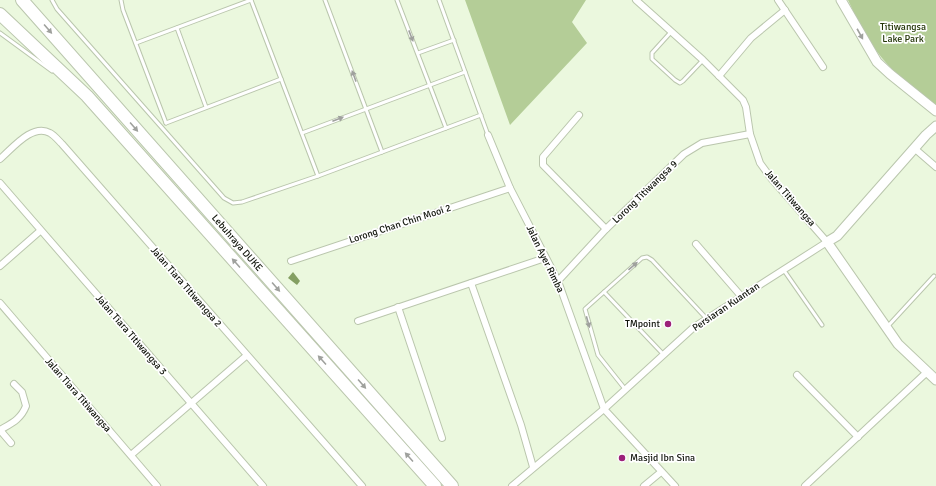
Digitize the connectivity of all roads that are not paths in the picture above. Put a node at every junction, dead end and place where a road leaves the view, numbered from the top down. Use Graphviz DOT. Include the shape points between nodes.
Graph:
graph roads {
  1 [pos="22,0"];
  2 [pos="52,0"];
  3 [pos="121,0"];
  4 [pos="251,0"];
  5 [pos="326,0"];
  6 [pos="397,0"];
  7 [pos="439,0"];
  8 [pos="636,0"];
  9 [pos="778,0"];
  10 [pos="841,0"];
  11 [pos="785,10"];
  12 [pos="0,14"];
  13 [pos="177,28"];
  14 [pos="0,32"];
  15 [pos="671,32"];
  16 [pos="454,40"];
  17 [pos="136,43"];
  18 [pos="418,54"];
  19 [pos="703,60"];
  20 [pos="823,67"];
  21 [pos="465,72"];
  22 [pos="719,76"];
  23 [pos="281,79"];
  24 [pos="430,85"];
  25 [pos="87,96"];
  26 [pos="206,107"];
  27 [pos="366,109"];
  28 [pos="936,111"];
  29 [pos="579,114"];
  30 [pos="481,115"];
  31 [pos="166,123"];
  32 [pos="936,126"];
  33 [pos="161,127"];
  34 [pos="446,128"];
  35 [pos="302,133"];
  36 [pos="750,134"];
  37 [pos="488,135"];
  38 [pos="914,148"];
  39 [pos="382,152"];
  40 [pos="0,159"];
  41 [pos="936,167"];
  42 [pos="318,176"];
  43 [pos="0,183"];
  44 [pos="510,188"];
  45 [pos="606,229"];
  46 [pos="40,231"];
  47 [pos="827,242"];
  48 [pos="696,244"];
  49 [pos="545,258"];
  50 [pos="291,261"];
  51 [pos="0,266"];
  52 [pos="783,269"];
  53 [pos="934,276"];
  54 [pos="558,281"];
  55 [pos="471,283"];
  56 [pos="604,292"];
  57 [pos="741,296"];
  58 [pos="0,303"];
  59 [pos="398,307"];
  60 [pos="706,318"];
  61 [pos="358,321"];
  62 [pos="822,325"];
  63 [pos="886,329"];
  64 [pos="663,354"];
  65 [pos="246,356"];
  66 [pos="927,372"];
  67 [pos="797,375"];
  68 [pos="936,380"];
  69 [pos="14,384"];
  70 [pos="625,389"];
  71 [pos="191,404"];
  72 [pos="604,409"];
  73 [pos="0,430"];
  74 [pos="858,437"];
  75 [pos="442,438"];
  76 [pos="11,443"];
  77 [pos="131,455"];
  78 [pos="533,467"];
  79 [pos="661,472"];
  80 [pos="156,486"];
  81 [pos="263,486"];
  82 [pos="362,486"];
  83 [pos="435,486"];
  84 [pos="452,486"];
  85 [pos="512,486"];
  86 [pos="644,486"];
  87 [pos="675,486"];
  88 [pos="805,486"];
  1 -- 84 [label="highway, Lebuhraya DUKE, one-way"];
  2 -- 33 [label="lane"];
  3 -- 17 [label="lane"];
  4 -- 13 [label="lane"];
  4 -- 23 [label="lane"];
  27 -- 5 [label="lane, one-way"];
  6 -- 18 [label="lane, one-way"];
  7 -- 16 [label="lane"];
  8 -- 15 [label="street, Jalan Titiwangsa"];
  9 -- 11 [label="street"];
  10 -- 28 [label="street, one-way" via="877,62"];
  11 -- 20 [label="street"];
  11 -- 22 [label="street" via="751,38"];
  12 -- 25 [label="highway, Lebuhraya DUKE"];
  13 -- 17 [label="lane"];
  13 -- 26 [label="lane"];
  14 -- 25 [label="lane"];
  15 -- 19 [label="street, Jalan Titiwangsa"];
  15 -- 19 [label="lane" via="651,57 675,80 680,83 684,81"];
  16 -- 18 [label="lane"];
  16 -- 21 [label="lane"];
  17 -- 31 [label="lane"];
  18 -- 24 [label="lane"];
  19 -- 22 [label="street, Jalan Titiwangsa"];
  21 -- 24 [label="lane"];
  21 -- 30 [label="lane"];
  22 -- 36 [label="street, Jalan Titiwangsa" via="746,107"];
  23 -- 26 [label="lane"];
  23 -- 35 [label="lane"];
  24 -- 27 [label="lane"];
  24 -- 34 [label="lane"];
  83 -- 25 [label="highway, Lebuhraya DUKE, one-way"];
  26 -- 31 [label="lane"];
  35 -- 27 [label="lane, one-way"];
  27 -- 39 [label="lane"];
  29 -- 45 [label="street" via="543,157 543,164"];
  30 -- 34 [label="lane"];
  30 -- 37 [label="lane"];
  31 -- 33 [label="lane"];
  32 -- 38 [label="street, Persiaran Kuantan"];
  33 -- 42 [label="lane" via="224,198 233,203"];
  34 -- 39 [label="lane"];
  35 -- 42 [label="lane"];
  36 -- 45 [label="street, Lorong Titiwangsa 9" via="702,144 684,154"];
  36 -- 47 [label="street, Jalan Titiwangsa" via="760,163"];
  37 -- 44 [label="street, Jalan Ayer Rimba"];
  38 -- 41 [label="street"];
  38 -- 47 [label="street, Persiaran Kuantan" via="836,236"];
  39 -- 42 [label="lane"];
  40 -- 65 [label="street, Jalan Tiara Titiwangsa 2" via="30,133 39,130 50,133"];
  43 -- 46 [label="street, Jalan Tiara Titiwangsa 3"];
  44 -- 49 [label="street, Jalan Ayer Rimba"];
  44 -- 50 [label="street, Lorong Chan Chin Mooi 2"];
  45 -- 54 [label="street, Lorong Titiwangsa 9"];
  46 -- 51 [label="street"];
  46 -- 71 [label="street, Jalan Tiara Titiwangsa 3"];
  47 -- 52 [label="street, Persiaran Kuantan"];
  47 -- 63 [label="street, Jalan Titiwangsa"];
  48 -- 57 [label="street"];
  49 -- 54 [label="street, Jalan Ayer Rimba"];
  49 -- 55 [label="street"];
  52 -- 57 [label="street, Persiaran Kuantan"];
  52 -- 62 [label="lane"];
  53 -- 63 [label="lane"];
  54 -- 72 [label="street, Jalan Ayer Rimba"];
  55 -- 59 [label="street"];
  55 -- 78 [label="street" via="521,425"];
  56 -- 60 [label="lane, one-way" via="642,258 647,257"];
  56 -- 64 [label="lane"];
  56 -- 70 [label="lane, one-way" via="585,309 598,355"];
  57 -- 60 [label="street, Persiaran Kuantan"];
  58 -- 77 [label="street, Jalan Tiara Titiwangsa"];
  59 -- 61 [label="street"];
  59 -- 75 [label="street"];
  60 -- 64 [label="street, Persiaran Kuantan"];
  63 -- 66 [label="street, Jalan Titiwangsa"];
  64 -- 70 [label="street, Persiaran Kuantan"];
  65 -- 71 [label="street"];
  65 -- 82 [label="street, Jalan Tiara Titiwangsa 2"];
  66 -- 68 [label="street, Jalan Titiwangsa"];
  66 -- 74 [label="street"];
  67 -- 74 [label="street"];
  69 -- 73 [label="street" via="22,392 26,406 22,416"];
  70 -- 72 [label="street, Persiaran Kuantan"];
  71 -- 77 [label="street"];
  71 -- 81 [label="street, Jalan Tiara Titiwangsa 3"];
  72 -- 78 [label="street, Persiaran Kuantan"];
  72 -- 79 [label="street"];
  73 -- 76 [label="street"];
  74 -- 88 [label="street"];
  77 -- 80 [label="street, Jalan Tiara Titiwangsa"];
  78 -- 85 [label="street, Persiaran Kuantan"];
  79 -- 86 [label="street"];
  79 -- 87 [label="street"];
}
